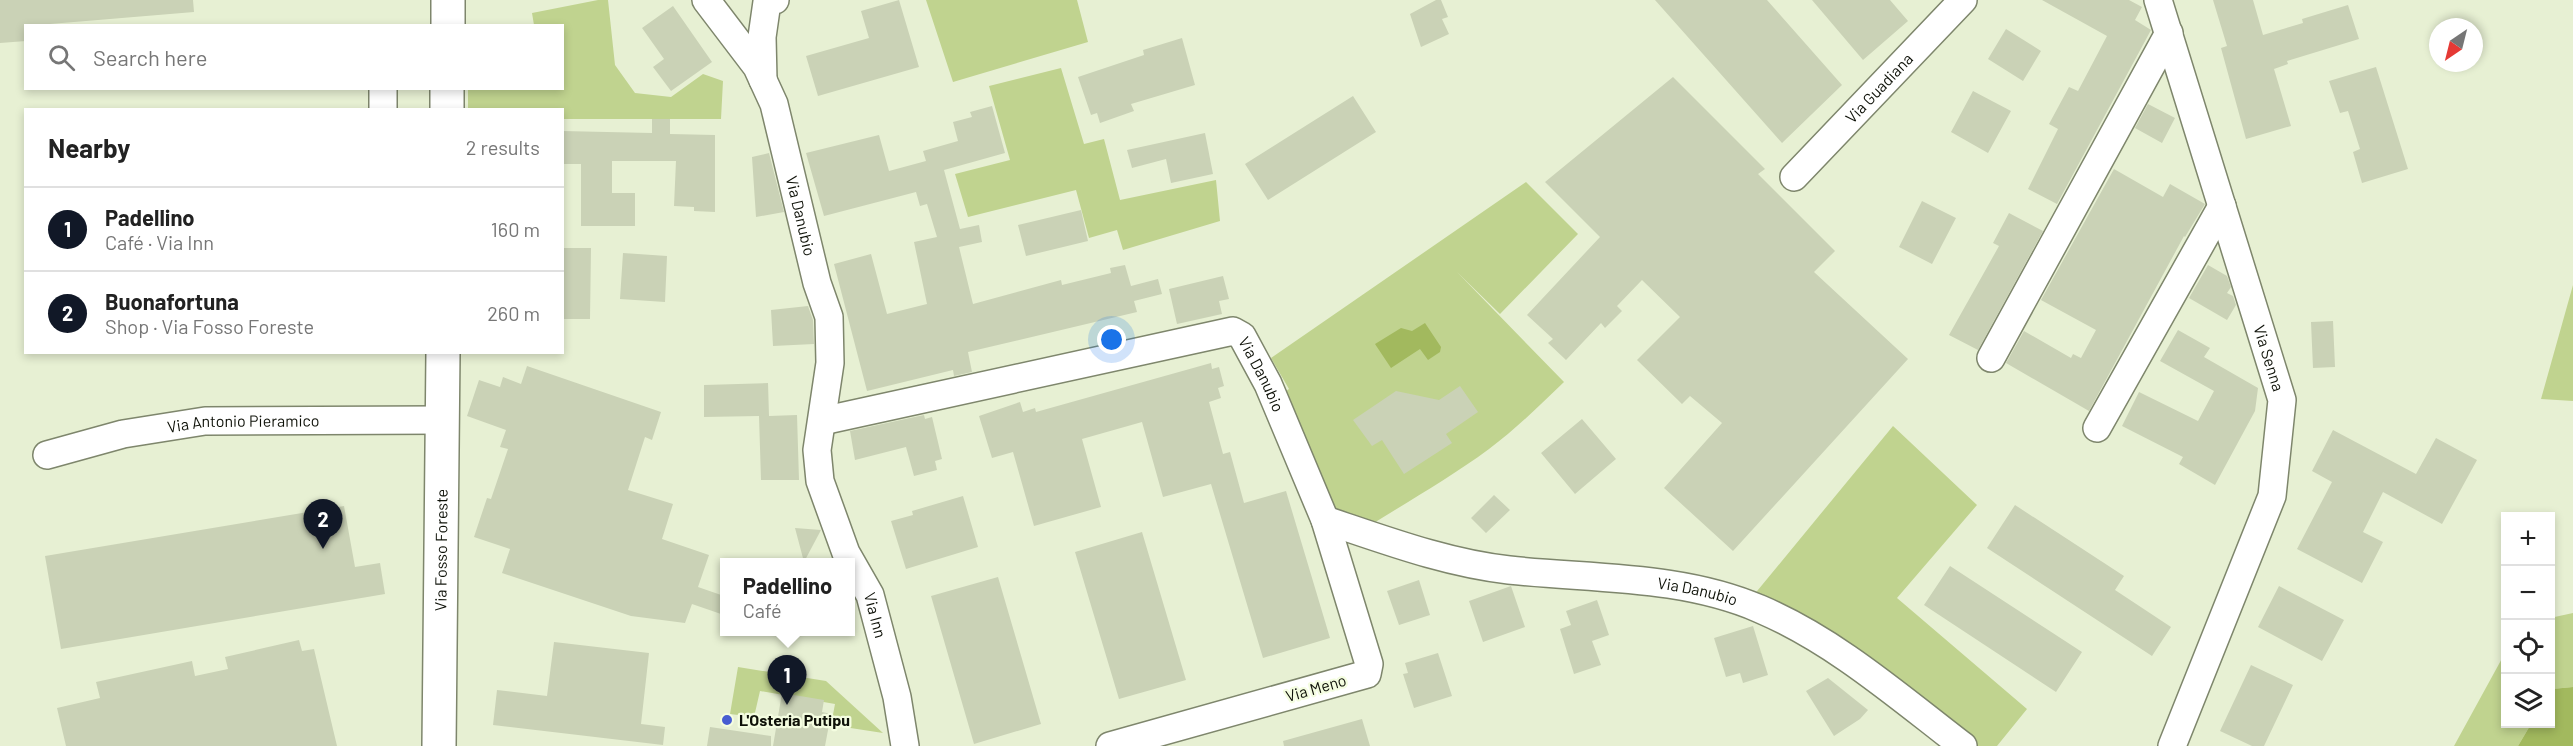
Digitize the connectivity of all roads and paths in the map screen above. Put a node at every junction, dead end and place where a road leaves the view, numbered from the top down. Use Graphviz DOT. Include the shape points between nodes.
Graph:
graph roads {
  1 [pos="448,0"];
  2 [pos="706,0"];
  3 [pos="1963,0"];
  4 [pos="2158,0"];
  5 [pos="770,1"];
  6 [pos="448,24"];
  7 [pos="2169,33"];
  8 [pos="737,39"];
  9 [pos="763,80"];
  10 [pos="383,90"];
  11 [pos="447,90"];
  12 [pos="383,108"];
  13 [pos="447,108"];
  14 [pos="1794,177"];
  15 [pos="2222,206"];
  16 [pos="444,354"];
  17 [pos="1991,358"];
  18 [pos="443,420"];
  19 [pos="822,421"];
  20 [pos="2097,428"];
  21 [pos="47,455"];
  22 [pos="1325,520"];
  23 [pos="849,558"];
  24 [pos="855,569"];
  25 [pos="439,746"];
  26 [pos="905,746"];
  27 [pos="1110,746"];
  28 [pos="1963,746"];
  29 [pos="2172,746"];
  1 -- 6 [label="main road"];
  2 -- 8 [label="street, Via Danubio"];
  3 -- 14 [label="street, Via Guadiana"];
  4 -- 7 [label="street, Via Senna"];
  5 -- 8 [label="street"];
  5 -- 9 [label="street" via="762,37"];
  7 -- 15 [label="street, Via Senna"];
  7 -- 17 [label="street"];
  8 -- 9 [label="street, Via Danubio"];
  9 -- 19 [label="street, Via Danubio" via="774,104 817,283 829,317 831,363"];
  10 -- 12 [label="street"];
  11 -- 13 [label="main road"];
  15 -- 20 [label="street"];
  15 -- 29 [label="street, Via Senna" via="2282,400 2272,496"];
  16 -- 18 [label="main road, Via Fosso Foreste"];
  18 -- 21 [label="street, Via Antonio Pieramico" via="205,421 123,434"];
  18 -- 25 [label="main road, Via Fosso Foreste"];
  19 -- 22 [label="street, Via Danubio" via="1233,331 1242,336 1268,384"];
  19 -- 23 [label="street, Via Inn" via="817,450 820,481"];
  22 -- 27 [label="street, Via Meno" via="1369,664 1367,674"];
  22 -- 28 [label="street, Via Danubio" via="1434,555 1507,570 1647,582 1703,591 1760,609 1813,636"];
  24 -- 26 [label="street, Via Inn" via="870,595 897,697"];
}
